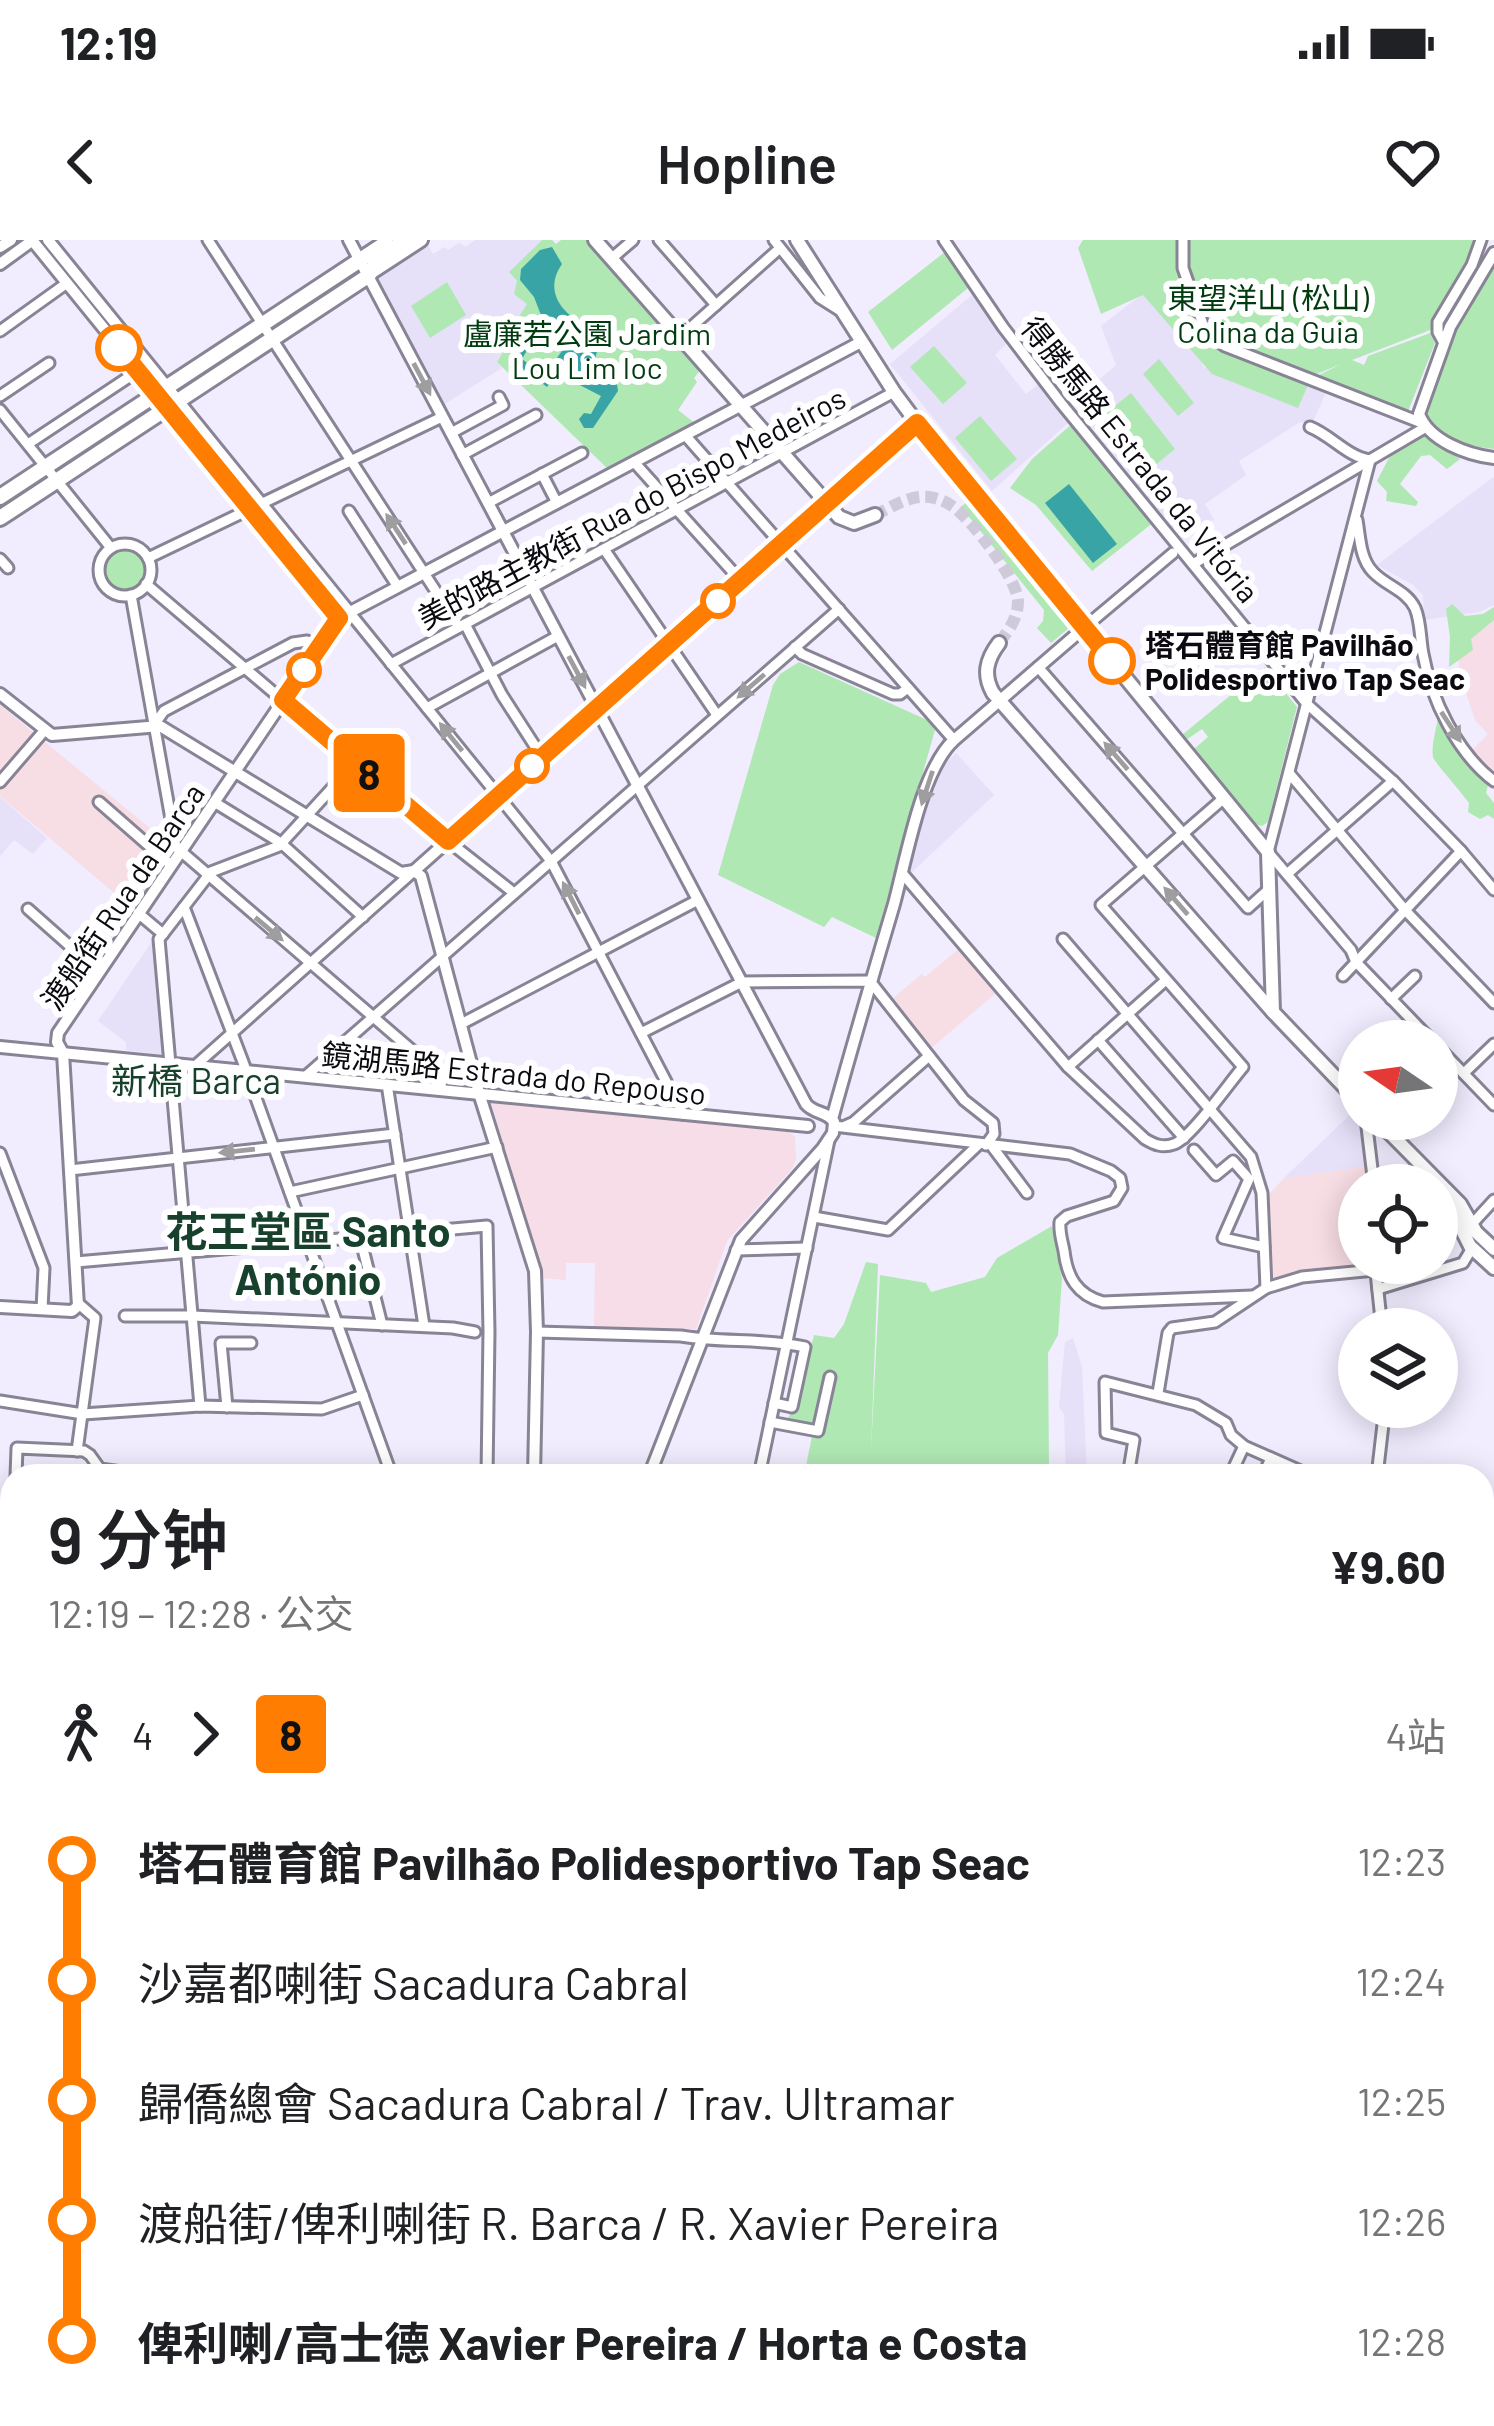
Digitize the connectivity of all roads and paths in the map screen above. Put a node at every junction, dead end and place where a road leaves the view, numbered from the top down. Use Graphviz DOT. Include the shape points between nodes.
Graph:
graph roads {
  1 [pos="10,240"];
  2 [pos="33,240"];
  3 [pos="48,240"];
  4 [pos="208,240"];
  5 [pos="349,240"];
  6 [pos="422,240"];
  7 [pos="595,240"];
  8 [pos="633,240"];
  9 [pos="658,240"];
  10 [pos="797,240"];
  11 [pos="944,240"];
  12 [pos="1184,240"];
  13 [pos="1481,240"];
  14 [pos="397,242"];
  15 [pos="777,244"];
  16 [pos="0,248"];
  17 [pos="1494,253"];
  18 [pos="611,259"];
  19 [pos="359,260"];
  20 [pos="0,264"];
  21 [pos="368,276"];
  22 [pos="67,283"];
  23 [pos="716,305"];
  24 [pos="844,313"];
  25 [pos="262,324"];
  26 [pos="0,331"];
  27 [pos="680,337"];
  28 [pos="272,339"];
  29 [pos="861,342"];
  30 [pos="1444,343"];
  31 [pos="49,363"];
  32 [pos="138,371"];
  33 [pos="162,390"];
  34 [pos="894,392"];
  35 [pos="0,396"];
  36 [pos="499,397"];
  37 [pos="173,404"];
  38 [pos="740,406"];
  39 [pos="0,410"];
  40 [pos="536,415"];
  41 [pos="442,417"];
  42 [pos="917,423"];
  43 [pos="1424,425"];
  44 [pos="1310,428"];
  45 [pos="451,434"];
  46 [pos="685,435"];
  47 [pos="28,444"];
  48 [pos="582,453"];
  49 [pos="781,453"];
  50 [pos="462,455"];
  51 [pos="1494,458"];
  52 [pos="351,460"];
  53 [pos="1370,460"];
  54 [pos="634,462"];
  55 [pos="46,467"];
  56 [pos="542,474"];
  57 [pos="57,481"];
  58 [pos="726,483"];
  59 [pos="0,497"];
  60 [pos="557,502"];
  61 [pos="488,503"];
  62 [pos="827,504"];
  63 [pos="256,506"];
  64 [pos="676,510"];
  65 [pos="350,511"];
  66 [pos="875,514"];
  67 [pos="1356,514"];
  68 [pos="0,518"];
  69 [pos="503,531"];
  70 [pos="781,544"];
  71 [pos="111,548"];
  72 [pos="604,549"];
  73 [pos="1173,553"];
  74 [pos="148,558"];
  75 [pos="1193,564"];
  76 [pos="424,573"];
  77 [pos="740,580"];
  78 [pos="146,584"];
  79 [pos="398,587"];
  80 [pos="533,588"];
  81 [pos="131,595"];
  82 [pos="838,609"];
  83 [pos="344,615"];
  84 [pos="462,626"];
  85 [pos="1084,627"];
  86 [pos="559,636"];
  87 [pos="999,643"];
  88 [pos="669,644"];
  89 [pos="795,647"];
  90 [pos="318,649"];
  91 [pos="392,664"];
  92 [pos="1038,667"];
  93 [pos="245,668"];
  94 [pos="986,670"];
  95 [pos="490,673"];
  96 [pos="1016,685"];
  97 [pos="908,688"];
  98 [pos="0,694"];
  99 [pos="283,700"];
  100 [pos="999,700"];
  101 [pos="1307,704"];
  102 [pos="427,708"];
  103 [pos="597,709"];
  104 [pos="158,711"];
  105 [pos="717,715"];
  106 [pos="154,725"];
  107 [pos="44,731"];
  108 [pos="954,740"];
  109 [pos="542,758"];
  110 [pos="356,762"];
  111 [pos="235,772"];
  112 [pos="1289,773"];
  113 [pos="1393,781"];
  114 [pos="0,782"];
  115 [pos="1494,782"];
  116 [pos="637,785"];
  117 [pos="499,796"];
  118 [pos="1224,798"];
  119 [pos="99,802"];
  120 [pos="214,802"];
  121 [pos="307,815"];
  122 [pos="1337,830"];
  123 [pos="1183,834"];
  124 [pos="448,841"];
  125 [pos="281,843"];
  126 [pos="1461,851"];
  127 [pos="1268,852"];
  128 [pos="180,853"];
  129 [pos="551,861"];
  130 [pos="171,865"];
  131 [pos="1145,867"];
  132 [pos="414,872"];
  133 [pos="902,874"];
  134 [pos="1287,874"];
  135 [pos="208,877"];
  136 [pos="1269,889"];
  137 [pos="1494,890"];
  138 [pos="514,892"];
  139 [pos="698,900"];
  140 [pos="184,907"];
  141 [pos="28,909"];
  142 [pos="1405,910"];
  143 [pos="138,913"];
  144 [pos="363,916"];
  145 [pos="163,934"];
  146 [pos="1063,939"];
  147 [pos="598,952"];
  148 [pos="443,955"];
  149 [pos="1356,962"];
  150 [pos="310,964"];
  151 [pos="99,972"];
  152 [pos="1343,976"];
  153 [pos="1415,976"];
  154 [pos="1166,980"];
  155 [pos="742,982"];
  156 [pos="872,982"];
  157 [pos="1272,984"];
  158 [pos="1253,989"];
  159 [pos="1391,999"];
  160 [pos="1494,1003"];
  161 [pos="1273,1012"];
  162 [pos="1128,1013"];
  163 [pos="373,1017"];
  164 [pos="1412,1020"];
  165 [pos="461,1024"];
  166 [pos="232,1033"];
  167 [pos="641,1033"];
  168 [pos="1098,1040"];
  169 [pos="1494,1044"];
  170 [pos="0,1047"];
  171 [pos="63,1053"];
  172 [pos="929,1056"];
  173 [pos="170,1063"];
  174 [pos="196,1065"];
  175 [pos="1068,1067"];
  176 [pos="1458,1068"];
  177 [pos="246,1070"];
  178 [pos="1463,1073"];
  179 [pos="306,1076"];
  180 [pos="1338,1080"];
  181 [pos="387,1084"];
  182 [pos="436,1089"];
  183 [pos="479,1093"];
  184 [pos="803,1098"];
  185 [pos="1494,1105"];
  186 [pos="1210,1107"];
  187 [pos="683,1114"];
  188 [pos="785,1124"];
  189 [pos="808,1126"];
  190 [pos="830,1126"];
  191 [pos="395,1134"];
  192 [pos="1184,1138"];
  193 [pos="1394,1140"];
  194 [pos="1395,1140"];
  195 [pos="985,1144"];
  196 [pos="274,1147"];
  197 [pos="496,1147"];
  198 [pos="1194,1150"];
  199 [pos="0,1153"];
  200 [pos="178,1158"];
  201 [pos="1415,1164"];
  202 [pos="400,1168"];
  203 [pos="70,1170"];
  204 [pos="290,1192"];
  205 [pos="1027,1193"];
  206 [pos="1494,1200"];
  207 [pos="814,1217"];
  208 [pos="1472,1224"];
  209 [pos="1458,1227"];
  210 [pos="410,1233"];
  211 [pos="360,1237"];
  212 [pos="1223,1238"];
  213 [pos="308,1242"];
  214 [pos="1264,1247"];
  215 [pos="807,1248"];
  216 [pos="1472,1248"];
  217 [pos="1494,1249"];
  218 [pos="736,1250"];
  219 [pos="1218,1251"];
  220 [pos="187,1252"];
  221 [pos="76,1262"];
  222 [pos="1494,1268"];
  223 [pos="1338,1272"];
  224 [pos="1377,1284"];
  225 [pos="1266,1288"];
  226 [pos="1378,1289"];
  227 [pos="1252,1296"];
  228 [pos="79,1304"];
  229 [pos="0,1307"];
  230 [pos="1380,1308"];
  231 [pos="42,1309"];
  232 [pos="125,1316"];
  233 [pos="192,1316"];
  234 [pos="337,1322"];
  235 [pos="382,1324"];
  236 [pos="424,1326"];
  237 [pos="475,1332"];
  238 [pos="538,1332"];
  239 [pos="702,1340"];
  240 [pos="251,1343"];
  241 [pos="787,1343"];
  242 [pos="830,1377"];
  243 [pos="1158,1393"];
  244 [pos="363,1395"];
  245 [pos="0,1401"];
  246 [pos="774,1403"];
  247 [pos="200,1406"];
  248 [pos="227,1407"];
  249 [pos="83,1414"];
  250 [pos="770,1422"];
  251 [pos="1383,1428"];
  252 [pos="1244,1446"];
  253 [pos="76,1451"];
  254 [pos="1271,1458"];
  255 [pos="16,1464"];
  256 [pos="96,1464"];
  257 [pos="388,1464"];
  258 [pos="487,1464"];
  259 [pos="533,1464"];
  260 [pos="654,1464"];
  261 [pos="761,1464"];
  262 [pos="1130,1464"];
  263 [pos="1236,1464"];
  264 [pos="1268,1464"];
  265 [pos="1280,1464"];
  266 [pos="1378,1464"];
  1 -- 16 [label="street"];
  2 -- 20 [label="street"];
  2 -- 22 [label="street"];
  3 -- 33 [label="street"];
  4 -- 25 [label="street"];
  5 -- 19 [label="street"];
  6 -- 21 [label="main road"];
  7 -- 18 [label="main road"];
  8 -- 18 [label="street"];
  9 -- 23 [label="street"];
  10 -- 24 [label="main road"];
  11 -- 75 [label="street, 得勝馬路 Estrada da Vitória" via="1061,403"];
  12 -- 43 [label="street" via="1183,268 1206,333"];
  13 -- 30 [label="street" via="1438,322"];
  14 -- 19 [label="main road"];
  14 -- 21 [label="main road"];
  15 -- 23 [label="street"];
  15 -- 24 [label="street" via="820,298"];
  17 -- 30 [label="street"];
  18 -- 27 [label="main road"];
  19 -- 21 [label="street"];
  19 -- 25 [label="main road"];
  21 -- 28 [label="main road"];
  21 -- 41 [label="street, one-way"];
  22 -- 26 [label="street"];
  22 -- 32 [label="street"];
  23 -- 27 [label="street"];
  24 -- 29 [label="main road"];
  25 -- 28 [label="street"];
  25 -- 33 [label="main road"];
  27 -- 38 [label="main road"];
  28 -- 37 [label="main road"];
  28 -- 52 [label="street"];
  29 -- 34 [label="main road"];
  29 -- 38 [label="street"];
  30 -- 43 [label="street" via="1419,411"];
  31 -- 35 [label="street"];
  32 -- 33 [label="street"];
  32 -- 47 [label="street"];
  33 -- 37 [label="street"];
  33 -- 55 [label="main road"];
  34 -- 42 [label="main road"];
  34 -- 49 [label="street, 美的路主教街 Rua do Bispo Medeiros"];
  36 -- 45 [label="street" via="503,405"];
  37 -- 57 [label="main road"];
  37 -- 63 [label="street"];
  38 -- 46 [label="street"];
  38 -- 49 [label="main road"];
  39 -- 47 [label="street"];
  40 -- 50 [label="street"];
  41 -- 45 [label="street"];
  41 -- 52 [label="street"];
  42 -- 62 [label="street"];
  42 -- 85 [label="main road"];
  43 -- 51 [label="street" via="1467,454"];
  43 -- 53 [label="street"];
  44 -- 53 [label="street"];
  45 -- 50 [label="street"];
  46 -- 54 [label="street"];
  46 -- 58 [label="street"];
  47 -- 55 [label="street"];
  48 -- 56 [label="street"];
  49 -- 58 [label="street, 美的路主教街 Rua do Bispo Medeiros"];
  49 -- 62 [label="main road"];
  50 -- 61 [label="street"];
  52 -- 63 [label="street"];
  76 -- 52 [label="street, one-way"];
  53 -- 67 [label="street"];
  53 -- 75 [label="street"];
  54 -- 60 [label="street"];
  54 -- 64 [label="street"];
  55 -- 57 [label="street"];
  55 -- 59 [label="main road"];
  56 -- 60 [label="street"];
  56 -- 61 [label="street"];
  57 -- 68 [label="main road"];
  57 -- 71 [label="street"];
  58 -- 64 [label="street, 美的路主教街 Rua do Bispo Medeiros"];
  58 -- 70 [label="street"];
  60 -- 69 [label="street"];
  61 -- 69 [label="street"];
  62 -- 66 [label="main road" via="847,523"];
  62 -- 70 [label="street"];
  63 -- 74 [label="street"];
  63 -- 83 [label="street"];
  64 -- 72 [label="street, 美的路主教街 Rua do Bispo Medeiros"];
  64 -- 77 [label="street"];
  65 -- 79 [label="street"];
  67 -- 101 [label="street"];
  67 -- 115 [label="street, one-way" via="1368,567 1416,611 1440,714"];
  69 -- 76 [label="street"];
  69 -- 80 [label="street"];
  70 -- 77 [label="street"];
  70 -- 82 [label="street"];
  71 -- 74 [label="street" via="129,544"];
  71 -- 81 [label="street" via="99,564 101,581 112,593"];
  72 -- 80 [label="street, 美的路主教街 Rua do Bispo Medeiros"];
  72 -- 88 [label="street"];
  73 -- 85 [label="street"];
  74 -- 78 [label="street"];
  75 -- 101 [label="street, 得勝馬路 Estrada da Vitória"];
  76 -- 79 [label="street"];
  76 -- 84 [label="street"];
  77 -- 88 [label="street"];
  78 -- 81 [label="street"];
  78 -- 93 [label="street"];
  79 -- 83 [label="street"];
  80 -- 84 [label="street, 美的路主教街 Rua do Bispo Medeiros"];
  80 -- 86 [label="street"];
  81 -- 104 [label="street"];
  82 -- 89 [label="street"];
  82 -- 97 [label="street"];
  83 -- 90 [label="street, 渡船街 Rua da Barca"];
  83 -- 91 [label="street"];
  84 -- 91 [label="street, 美的路主教街 Rua do Bispo Medeiros"];
  84 -- 95 [label="street"];
  85 -- 92 [label="street"];
  85 -- 118 [label="main road"];
  86 -- 95 [label="street"];
  86 -- 103 [label="street, one-way"];
  87 -- 94 [label="main road"];
  88 -- 103 [label="street"];
  88 -- 105 [label="street"];
  89 -- 97 [label="street" via="893,694"];
  89 -- 105 [label="street, one-way"];
  90 -- 93 [label="street" via="293,643"];
  90 -- 99 [label="street, 渡船街 Rua da Barca"];
  91 -- 102 [label="street"];
  92 -- 96 [label="street"];
  123 -- 92 [label="street, one-way"];
  93 -- 99 [label="street"];
  93 -- 104 [label="street"];
  94 -- 96 [label="street" via="998,687"];
  94 -- 100 [label="main road"];
  95 -- 102 [label="street"];
  95 -- 109 [label="street"];
  96 -- 100 [label="street"];
  97 -- 108 [label="street"];
  98 -- 107 [label="street"];
  99 -- 110 [label="street"];
  99 -- 111 [label="street, 渡船街 Rua da Barca"];
  100 -- 108 [label="street"];
  100 -- 131 [label="main road"];
  101 -- 112 [label="street"];
  101 -- 113 [label="street, 得勝馬路 Estrada da Vitória"];
  117 -- 102 [label="street, one-way"];
  103 -- 109 [label="street"];
  103 -- 116 [label="street"];
  104 -- 106 [label="street"];
  105 -- 116 [label="street"];
  106 -- 107 [label="street"];
  106 -- 111 [label="street"];
  106 -- 128 [label="street"];
  107 -- 114 [label="street"];
  108 -- 133 [label="street, one-way" via="935,764"];
  109 -- 117 [label="street"];
  110 -- 121 [label="street"];
  110 -- 124 [label="street"];
  111 -- 120 [label="street, 渡船街 Rua da Barca"];
  111 -- 121 [label="street"];
  112 -- 122 [label="street"];
  112 -- 127 [label="street"];
  113 -- 122 [label="street"];
  113 -- 126 [label="street, 得勝馬路 Estrada da Vitória"];
  116 -- 129 [label="street"];
  116 -- 139 [label="street"];
  117 -- 124 [label="street"];
  117 -- 129 [label="street"];
  118 -- 123 [label="street"];
  118 -- 127 [label="main road"];
  119 -- 130 [label="street"];
  120 -- 125 [label="street"];
  120 -- 128 [label="street, 渡船街 Rua da Barca"];
  121 -- 125 [label="street"];
  121 -- 132 [label="street" via="401,873"];
  122 -- 134 [label="street"];
  122 -- 142 [label="street"];
  123 -- 131 [label="street"];
  123 -- 136 [label="street" via="1248,908"];
  124 -- 132 [label="street"];
  124 -- 138 [label="street"];
  125 -- 135 [label="street"];
  125 -- 144 [label="street"];
  126 -- 137 [label="street, 得勝馬路 Estrada da Vitória"];
  126 -- 142 [label="street"];
  127 -- 134 [label="street"];
  127 -- 136 [label="main road"];
  128 -- 130 [label="street, 渡船街 Rua da Barca"];
  128 -- 135 [label="street"];
  129 -- 138 [label="street"];
  147 -- 129 [label="street, one-way"];
  130 -- 143 [label="street, 渡船街 Rua da Barca"];
  131 -- 154 [label="street" via="1101,905"];
  158 -- 131 [label="main road, one-way"];
  132 -- 144 [label="street"];
  132 -- 148 [label="street" via="424,879"];
  133 -- 156 [label="street"];
  133 -- 175 [label="street"];
  134 -- 149 [label="street"];
  135 -- 140 [label="street"];
  135 -- 150 [label="street, one-way"];
  136 -- 157 [label="main road"];
  138 -- 148 [label="street"];
  139 -- 147 [label="street"];
  139 -- 155 [label="street"];
  140 -- 145 [label="street"];
  140 -- 166 [label="street"];
  141 -- 151 [label="street"];
  142 -- 149 [label="street"];
  142 -- 160 [label="street"];
  143 -- 145 [label="street"];
  143 -- 151 [label="street, 渡船街 Rua da Barca"];
  144 -- 150 [label="street"];
  145 -- 173 [label="street"];
  146 -- 162 [label="street"];
  147 -- 165 [label="street"];
  147 -- 167 [label="street"];
  148 -- 163 [label="street"];
  148 -- 165 [label="street"];
  149 -- 152 [label="street"];
  149 -- 159 [label="street"];
  150 -- 163 [label="street"];
  150 -- 166 [label="street"];
  151 -- 171 [label="street, 渡船街 Rua da Barca" via="58,1033"];
  153 -- 159 [label="street"];
  154 -- 162 [label="street"];
  154 -- 186 [label="street" via="1243,1067"];
  155 -- 156 [label="street"];
  155 -- 167 [label="street"];
  155 -- 184 [label="street"];
  156 -- 172 [label="street"];
  156 -- 190 [label="street"];
  157 -- 158 [label="main road" via="1266,992"];
  157 -- 161 [label="main road"];
  158 -- 161 [label="main road"];
  159 -- 164 [label="street"];
  161 -- 180 [label="main road"];
  162 -- 168 [label="street"];
  162 -- 186 [label="street"];
  163 -- 179 [label="street"];
  163 -- 182 [label="street" via="443,1077"];
  165 -- 183 [label="street"];
  166 -- 174 [label="street"];
  166 -- 177 [label="street"];
  167 -- 187 [label="street"];
  168 -- 175 [label="street"];
  168 -- 192 [label="street"];
  169 -- 178 [label="street"];
  170 -- 171 [label="street, 鏡湖馬路 Estrada do Repouso"];
  171 -- 173 [label="street, 鏡湖馬路 Estrada do Repouso"];
  171 -- 203 [label="street, 渡船街 Rua da Barca"];
  172 -- 190 [label="street" via="852,1124"];
  172 -- 195 [label="street" via="989,1119 994,1134"];
  173 -- 174 [label="street, 鏡湖馬路 Estrada do Repouso"];
  173 -- 200 [label="street"];
  174 -- 177 [label="street, 鏡湖馬路 Estrada do Repouso"];
  175 -- 192 [label="street" via="1149,1142"];
  176 -- 178 [label="street"];
  177 -- 179 [label="street, 鏡湖馬路 Estrada do Repouso"];
  177 -- 196 [label="street"];
  178 -- 185 [label="street"];
  179 -- 181 [label="street, 鏡湖馬路 Estrada do Repouso"];
  181 -- 182 [label="street, 鏡湖馬路 Estrada do Repouso"];
  181 -- 191 [label="street"];
  182 -- 183 [label="street, 鏡湖馬路 Estrada do Repouso"];
  183 -- 187 [label="street, 鏡湖馬路 Estrada do Repouso"];
  183 -- 197 [label="street"];
  184 -- 188 [label="street" via="801,1116"];
  184 -- 190 [label="street"];
  186 -- 192 [label="street"];
  186 -- 214 [label="street" via="1255,1165"];
  187 -- 188 [label="street, 鏡湖馬路 Estrada do Repouso"];
  188 -- 189 [label="street, 鏡湖馬路 Estrada do Repouso"];
  189 -- 190 [label="street" via="812,1117"];
  189 -- 190 [label="street" via="819,1139"];
  190 -- 195 [label="street"];
  190 -- 207 [label="street"];
  190 -- 218 [label="street" via="823,1148"];
  191 -- 196 [label="street"];
  191 -- 202 [label="street"];
  193 -- 201 [label="main road"];
  194 -- 208 [label="main road"];
  195 -- 205 [label="street"];
  195 -- 207 [label="street" via="888,1230"];
  195 -- 227 [label="street" via="1070,1154 1116,1174 1122,1188 1114,1201 1063,1218 1059,1232 1068,1275 1086,1295 1103,1303"];
  196 -- 200 [label="street, one-way"];
  196 -- 204 [label="street"];
  197 -- 202 [label="street"];
  197 -- 238 [label="street" via="535,1271"];
  198 -- 212 [label="street" via="1216,1175 1233,1161 1249,1179"];
  199 -- 231 [label="street" via="44,1268"];
  200 -- 203 [label="street"];
  200 -- 220 [label="street"];
  202 -- 204 [label="street"];
  202 -- 210 [label="street"];
  203 -- 221 [label="street, 渡船街 Rua da Barca"];
  204 -- 213 [label="street"];
  206 -- 208 [label="street"];
  207 -- 215 [label="street"];
  208 -- 217 [label="main road"];
  209 -- 216 [label="main road"];
  210 -- 211 [label="street"];
  210 -- 236 [label="street"];
  210 -- 258 [label="street" via="487,1226"];
  211 -- 213 [label="street"];
  211 -- 235 [label="street"];
  212 -- 214 [label="street"];
  212 -- 219 [label="street"];
  213 -- 220 [label="street"];
  213 -- 234 [label="street"];
  214 -- 225 [label="street"];
  215 -- 218 [label="street"];
  215 -- 241 [label="street"];
  216 -- 222 [label="main road"];
  216 -- 226 [label="street" via="1463,1264"];
  218 -- 239 [label="street"];
  220 -- 221 [label="street"];
  220 -- 233 [label="street"];
  221 -- 228 [label="street, 渡船街 Rua da Barca"];
  223 -- 225 [label="street"];
  224 -- 226 [label="street"];
  225 -- 227 [label="street"];
  226 -- 230 [label="street"];
  227 -- 243 [label="street" via="1214,1322 1170,1329"];
  228 -- 231 [label="street"];
  228 -- 249 [label="street" via="95,1318"];
  229 -- 231 [label="street"];
  232 -- 233 [label="street"];
  233 -- 234 [label="street"];
  233 -- 247 [label="street"];
  234 -- 235 [label="street"];
  234 -- 244 [label="street"];
  235 -- 236 [label="street"];
  236 -- 237 [label="street"];
  238 -- 239 [label="street"];
  238 -- 259 [label="street"];
  239 -- 241 [label="street"];
  239 -- 260 [label="street"];
  240 -- 248 [label="street" via="220,1343"];
  241 -- 246 [label="street"];
  241 -- 246 [label="street" via="805,1347 792,1407"];
  242 -- 250 [label="street" via="818,1431"];
  243 -- 252 [label="street" via="1222,1420"];
  243 -- 262 [label="street" via="1105,1382 1106,1433 1134,1440"];
  244 -- 248 [label="street" via="322,1408"];
  244 -- 257 [label="street"];
  245 -- 249 [label="street"];
  246 -- 250 [label="street"];
  247 -- 248 [label="street"];
  247 -- 249 [label="street"];
  249 -- 253 [label="street"];
  250 -- 261 [label="street"];
  251 -- 266 [label="street"];
  252 -- 254 [label="street"];
  252 -- 263 [label="street"];
  253 -- 255 [label="street" via="16,1448"];
  253 -- 256 [label="street"];
  254 -- 264 [label="street"];
  254 -- 265 [label="street"];
}
